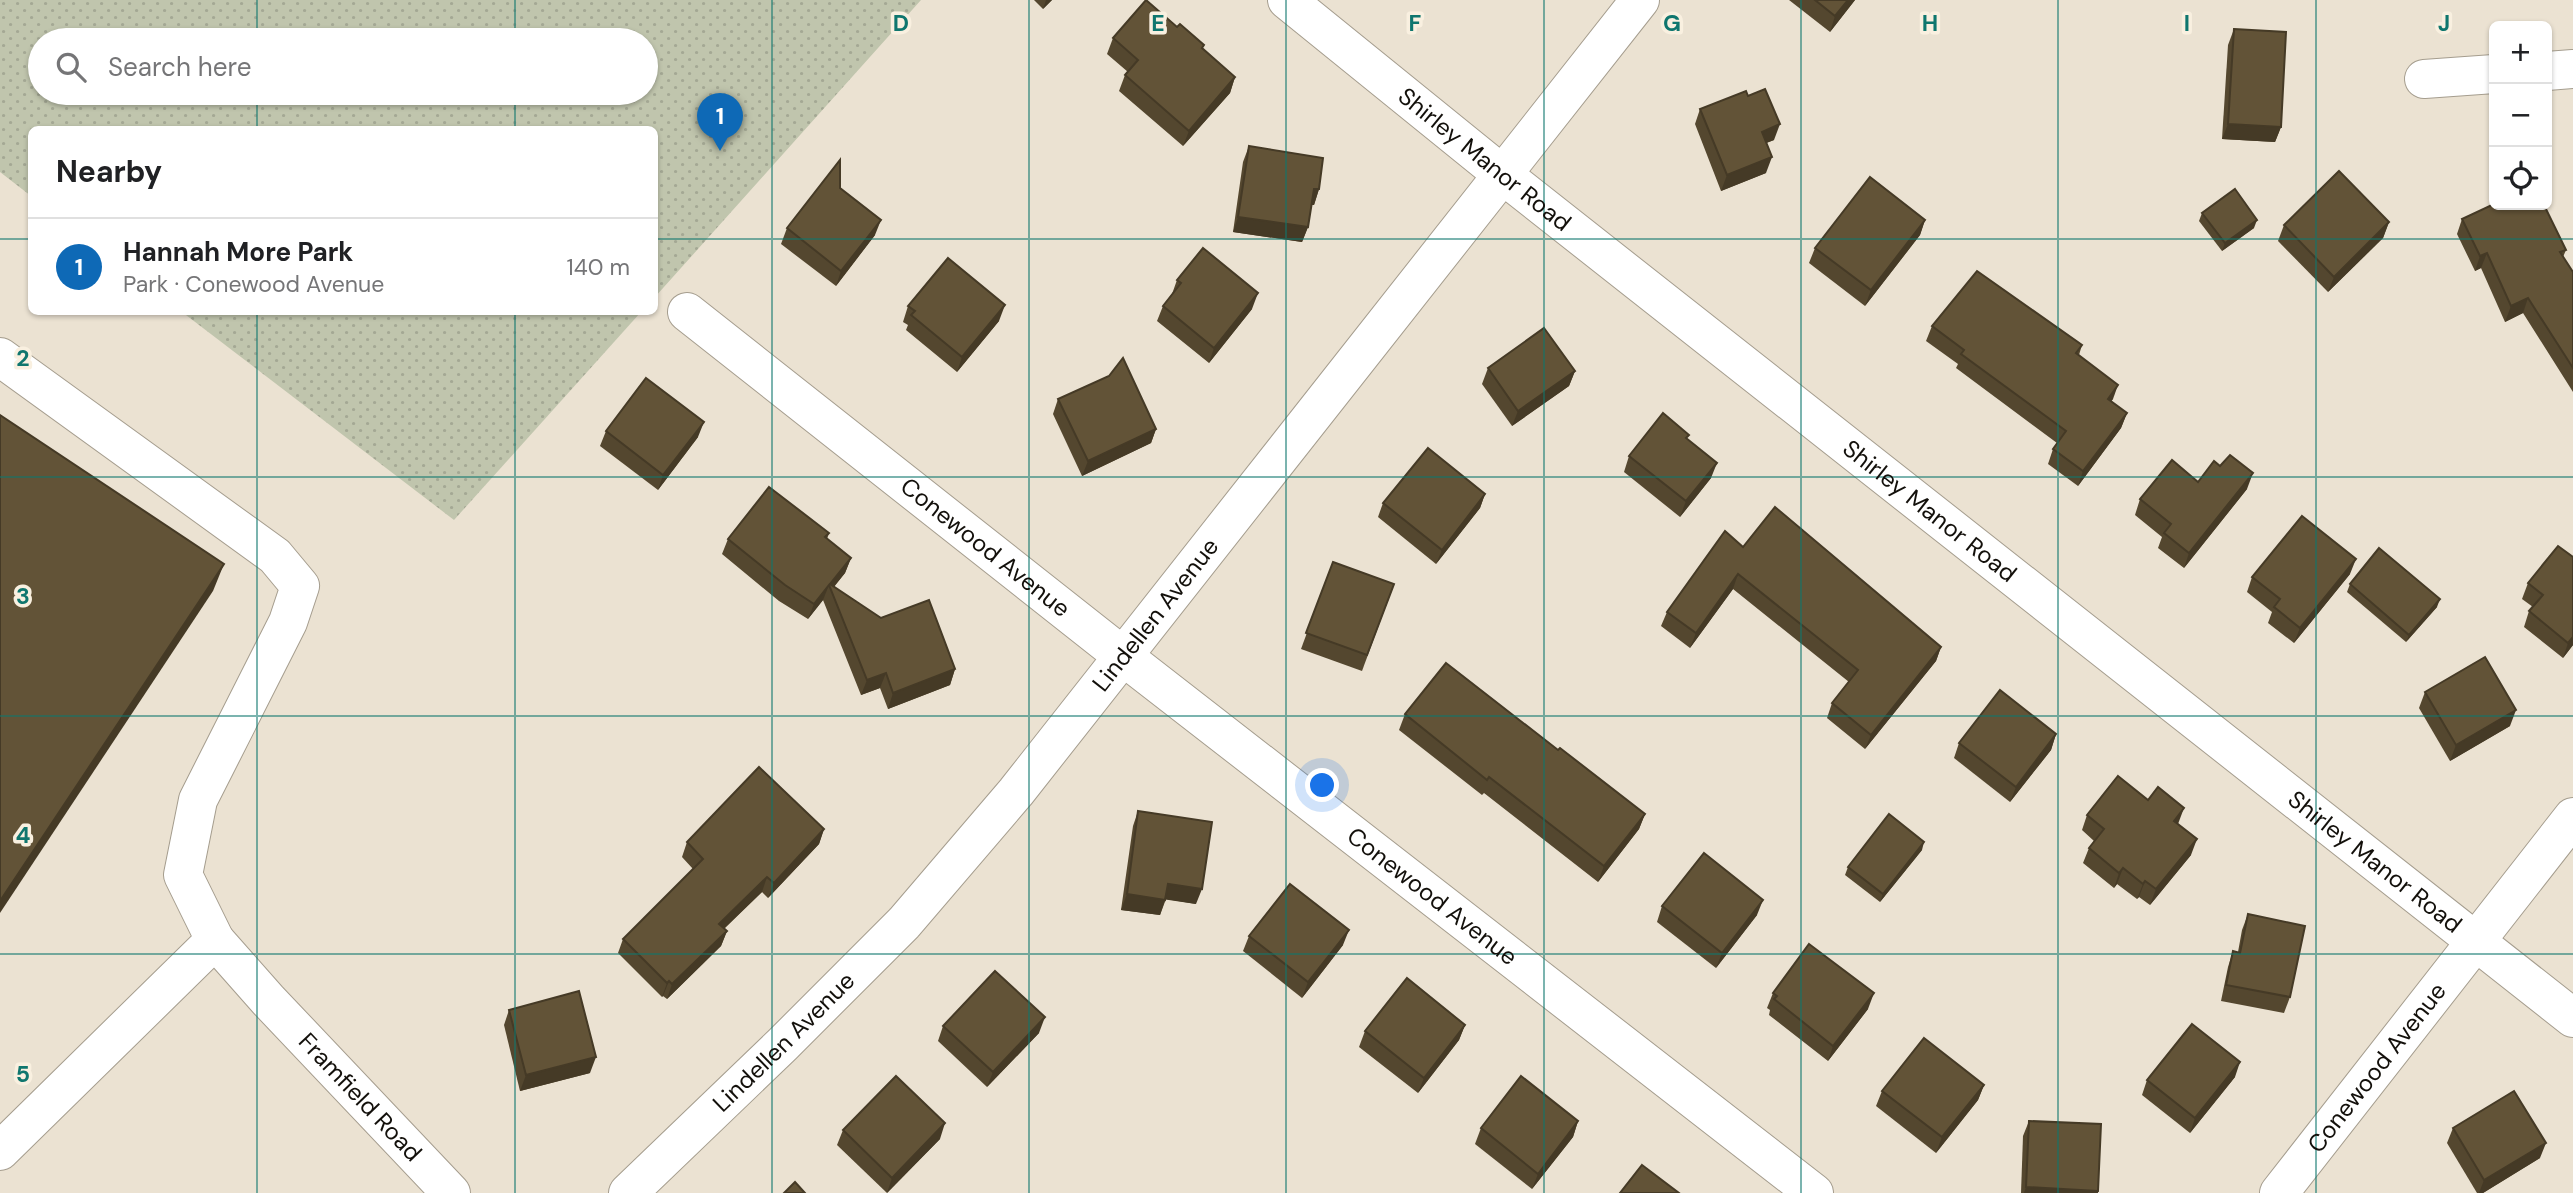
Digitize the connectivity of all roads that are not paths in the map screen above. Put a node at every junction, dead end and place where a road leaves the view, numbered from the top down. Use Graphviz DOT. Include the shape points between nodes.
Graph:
graph roads {
  1 [pos="1287,0"];
  2 [pos="1640,0"];
  3 [pos="2573,69"];
  4 [pos="2552,71"];
  5 [pos="2489,74"];
  6 [pos="2424,79"];
  7 [pos="1503,175"];
  8 [pos="687,312"];
  9 [pos="0,357"];
  10 [pos="1125,657"];
  11 [pos="2573,817"];
  12 [pos="215,940"];
  13 [pos="2474,942"];
  14 [pos="2573,1018"];
  15 [pos="0,1152"];
  16 [pos="451,1193"];
  17 [pos="628,1193"];
  18 [pos="1814,1193"];
  19 [pos="2279,1193"];
  1 -- 7 [label="street, Shirley Manor Road"];
  2 -- 7 [label="street, Lindellen Avenue"];
  3 -- 4 [label="street"];
  5 -- 6 [label="street"];
  7 -- 10 [label="street, Lindellen Avenue"];
  7 -- 13 [label="street, Shirley Manor Road"];
  8 -- 10 [label="street, Conewood Avenue"];
  9 -- 12 [label="street, Framfield Road" via="275,556 300,586 288,622 198,800 183,875"];
  10 -- 17 [label="street, Lindellen Avenue" via="904,923"];
  10 -- 18 [label="street, Conewood Avenue"];
  11 -- 13 [label="street, Conewood Avenue"];
  12 -- 15 [label="street"];
  12 -- 16 [label="street, Framfield Road"];
  13 -- 14 [label="street, Shirley Manor Road"];
  13 -- 19 [label="street, Conewood Avenue"];
}
